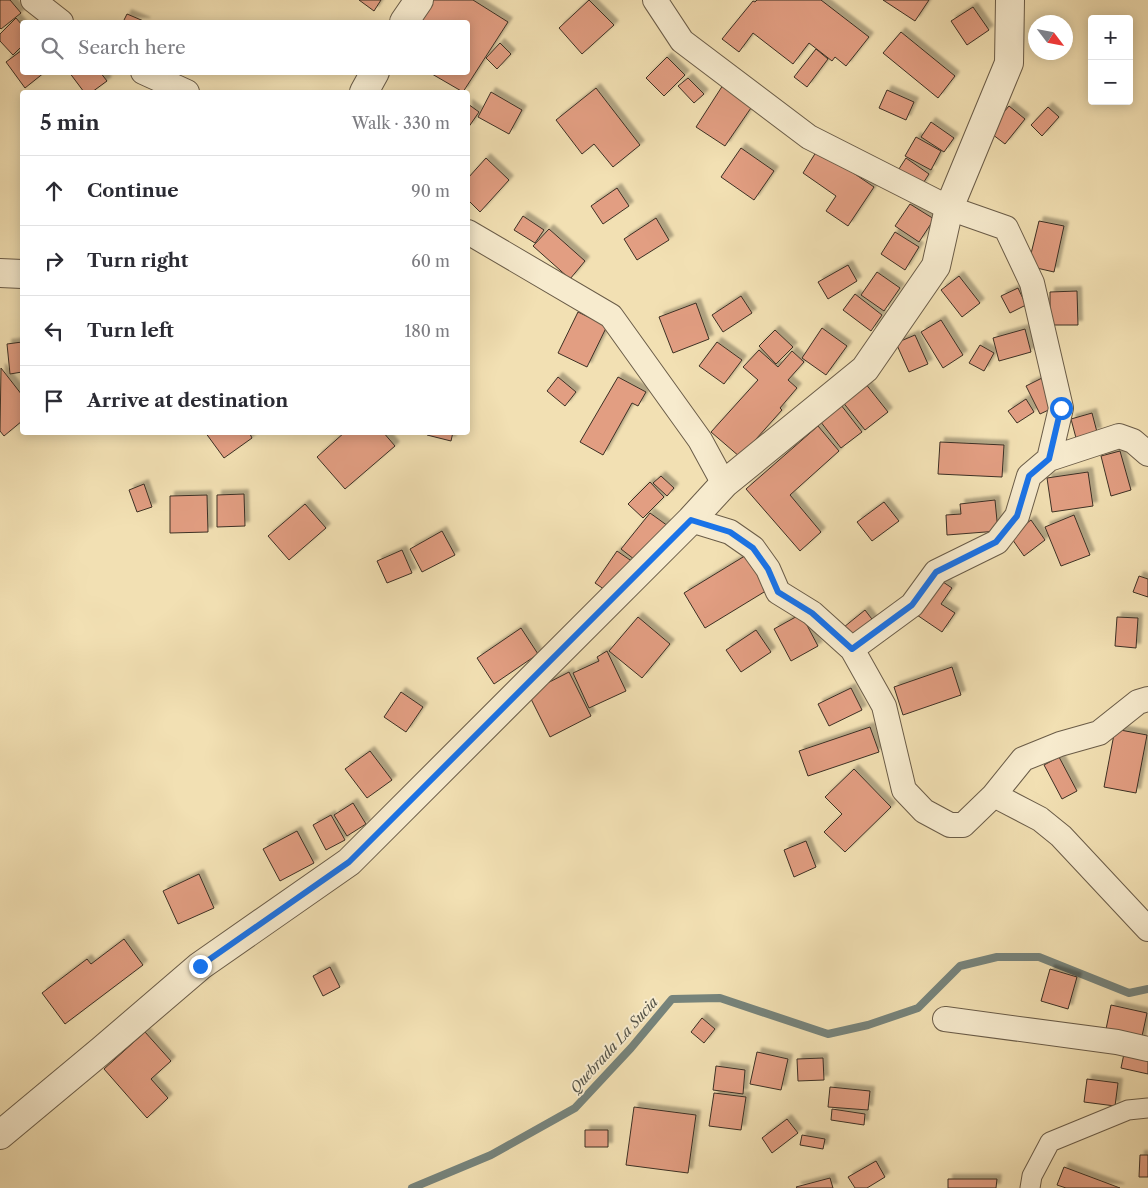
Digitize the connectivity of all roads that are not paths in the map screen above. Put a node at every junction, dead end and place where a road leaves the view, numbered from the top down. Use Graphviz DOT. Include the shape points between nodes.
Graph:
graph roads {
  1 [pos="33,0"];
  2 [pos="419,0"];
  3 [pos="655,0"];
  4 [pos="1010,0"];
  5 [pos="58,20"];
  6 [pos="405,20"];
  7 [pos="149,75"];
  8 [pos="373,75"];
  9 [pos="182,90"];
  10 [pos="365,90"];
  11 [pos="949,208"];
  12 [pos="470,233"];
  13 [pos="0,273"];
  14 [pos="20,274"];
  15 [pos="1148,454"];
  16 [pos="1049,459"];
  17 [pos="724,484"];
  18 [pos="691,520"];
  19 [pos="852,649"];
  20 [pos="1148,698"];
  21 [pos="994,795"];
  22 [pos="1148,929"];
  23 [pos="945,1018"];
  24 [pos="1148,1049"];
  25 [pos="1148,1108"];
  26 [pos="0,1135"];
  27 [pos="1030,1188"];
  1 -- 5 [label="street"];
  2 -- 6 [label="street"];
  3 -- 11 [label="street" via="682,41 809,137"];
  4 -- 11 [label="street" via="1009,63"];
  7 -- 9 [label="street"];
  8 -- 10 [label="street"];
  11 -- 16 [label="street" via="1006,228 1032,283 1061,408"];
  11 -- 17 [label="street" via="936,266 865,369"];
  12 -- 17 [label="street" via="611,316 700,440"];
  13 -- 14 [label="street"];
  15 -- 16 [label="street" via="1133,441 1119,436"];
  16 -- 19 [label="street" via="1029,476 1017,516 996,542 936,572 912,605"];
  17 -- 18 [label="street"];
  18 -- 19 [label="street" via="730,532 753,548 768,569 778,592 812,613"];
  18 -- 26 [label="street" via="349,862 200,966"];
  19 -- 21 [label="street" via="884,706 904,790 924,811 950,825 963,825"];
  20 -- 21 [label="street" via="1138,702 1099,733 1023,759"];
  21 -- 22 [label="street" via="1040,819 1061,836"];
  23 -- 24 [label="street"];
  25 -- 27 [label="street" via="1128,1110 1050,1142 1032,1176"];
}
